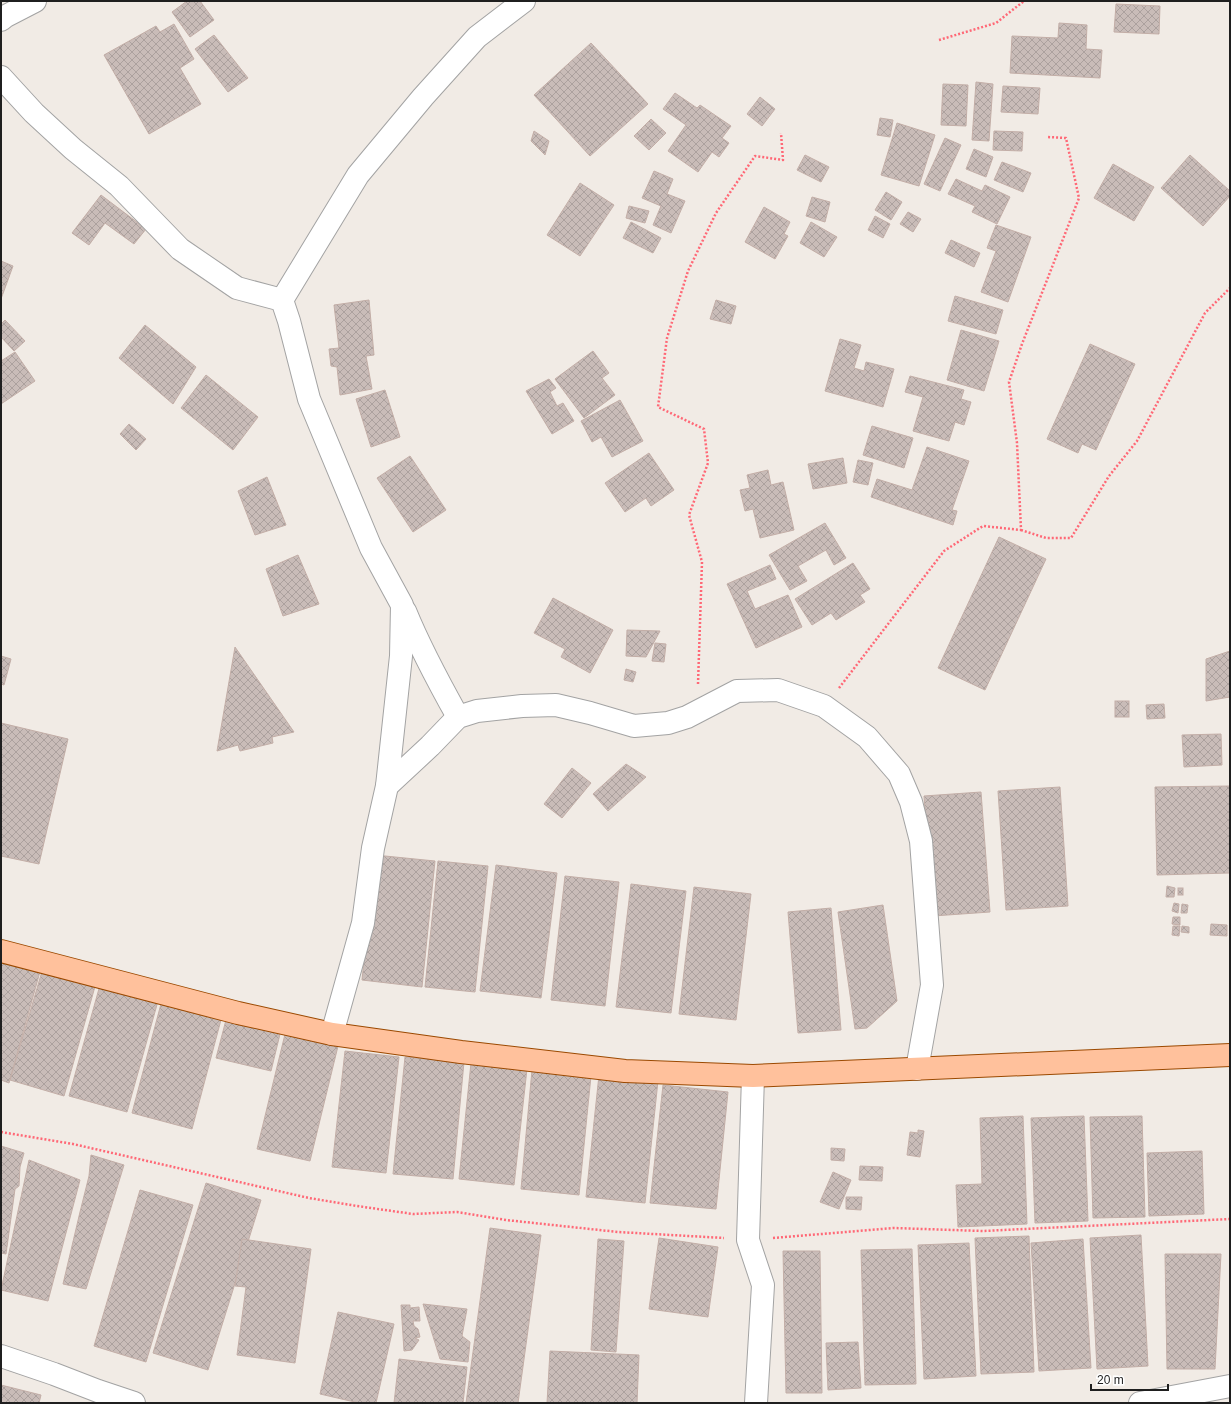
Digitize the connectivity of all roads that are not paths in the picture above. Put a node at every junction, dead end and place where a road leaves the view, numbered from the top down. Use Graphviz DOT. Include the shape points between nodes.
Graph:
graph roads {
  1 [pos="35,1"];
  2 [pos="524,1"];
  3 [pos="1,20"];
  4 [pos="1,77"];
  5 [pos="282,300"];
  6 [pos="402,605"];
  7 [pos="458,717"];
  8 [pos="387,786"];
  9 [pos="1,952"];
  10 [pos="332,1034"];
  11 [pos="1230,1055"];
  12 [pos="917,1070"];
  13 [pos="752,1076"];
  14 [pos="1,1356"];
  15 [pos="1230,1386"];
  16 [pos="134,1403"];
  17 [pos="756,1403"];
  18 [pos="1140,1403"];
  1 -- 3 [label="street"];
  2 -- 5 [label="street" via="477,37 358,175"];
  4 -- 5 [label="street" via="50,129 119,186 180,249 236,288"];
  5 -- 6 [label="street" via="309,399 371,548"];
  6 -- 7 [label="street" via="440,686"];
  6 -- 8 [label="street" via="401,656"];
  7 -- 8 [label="street"];
  7 -- 12 [label="street" via="477,711 556,705 634,726 668,723 687,717 737,691 778,690 824,706 867,737 899,774 912,802 922,841 932,985"];
  8 -- 10 [label="street" via="373,848 363,923"];
  9 -- 10 [label="main road" via="238,1013"];
  10 -- 13 [label="main road" via="625,1071"];
  11 -- 12 [label="main road"];
  12 -- 13 [label="main road"];
  13 -- 17 [label="street" via="748,1240 763,1285"];
  14 -- 16 [label="street"];
  15 -- 18 [label="street"];
}
